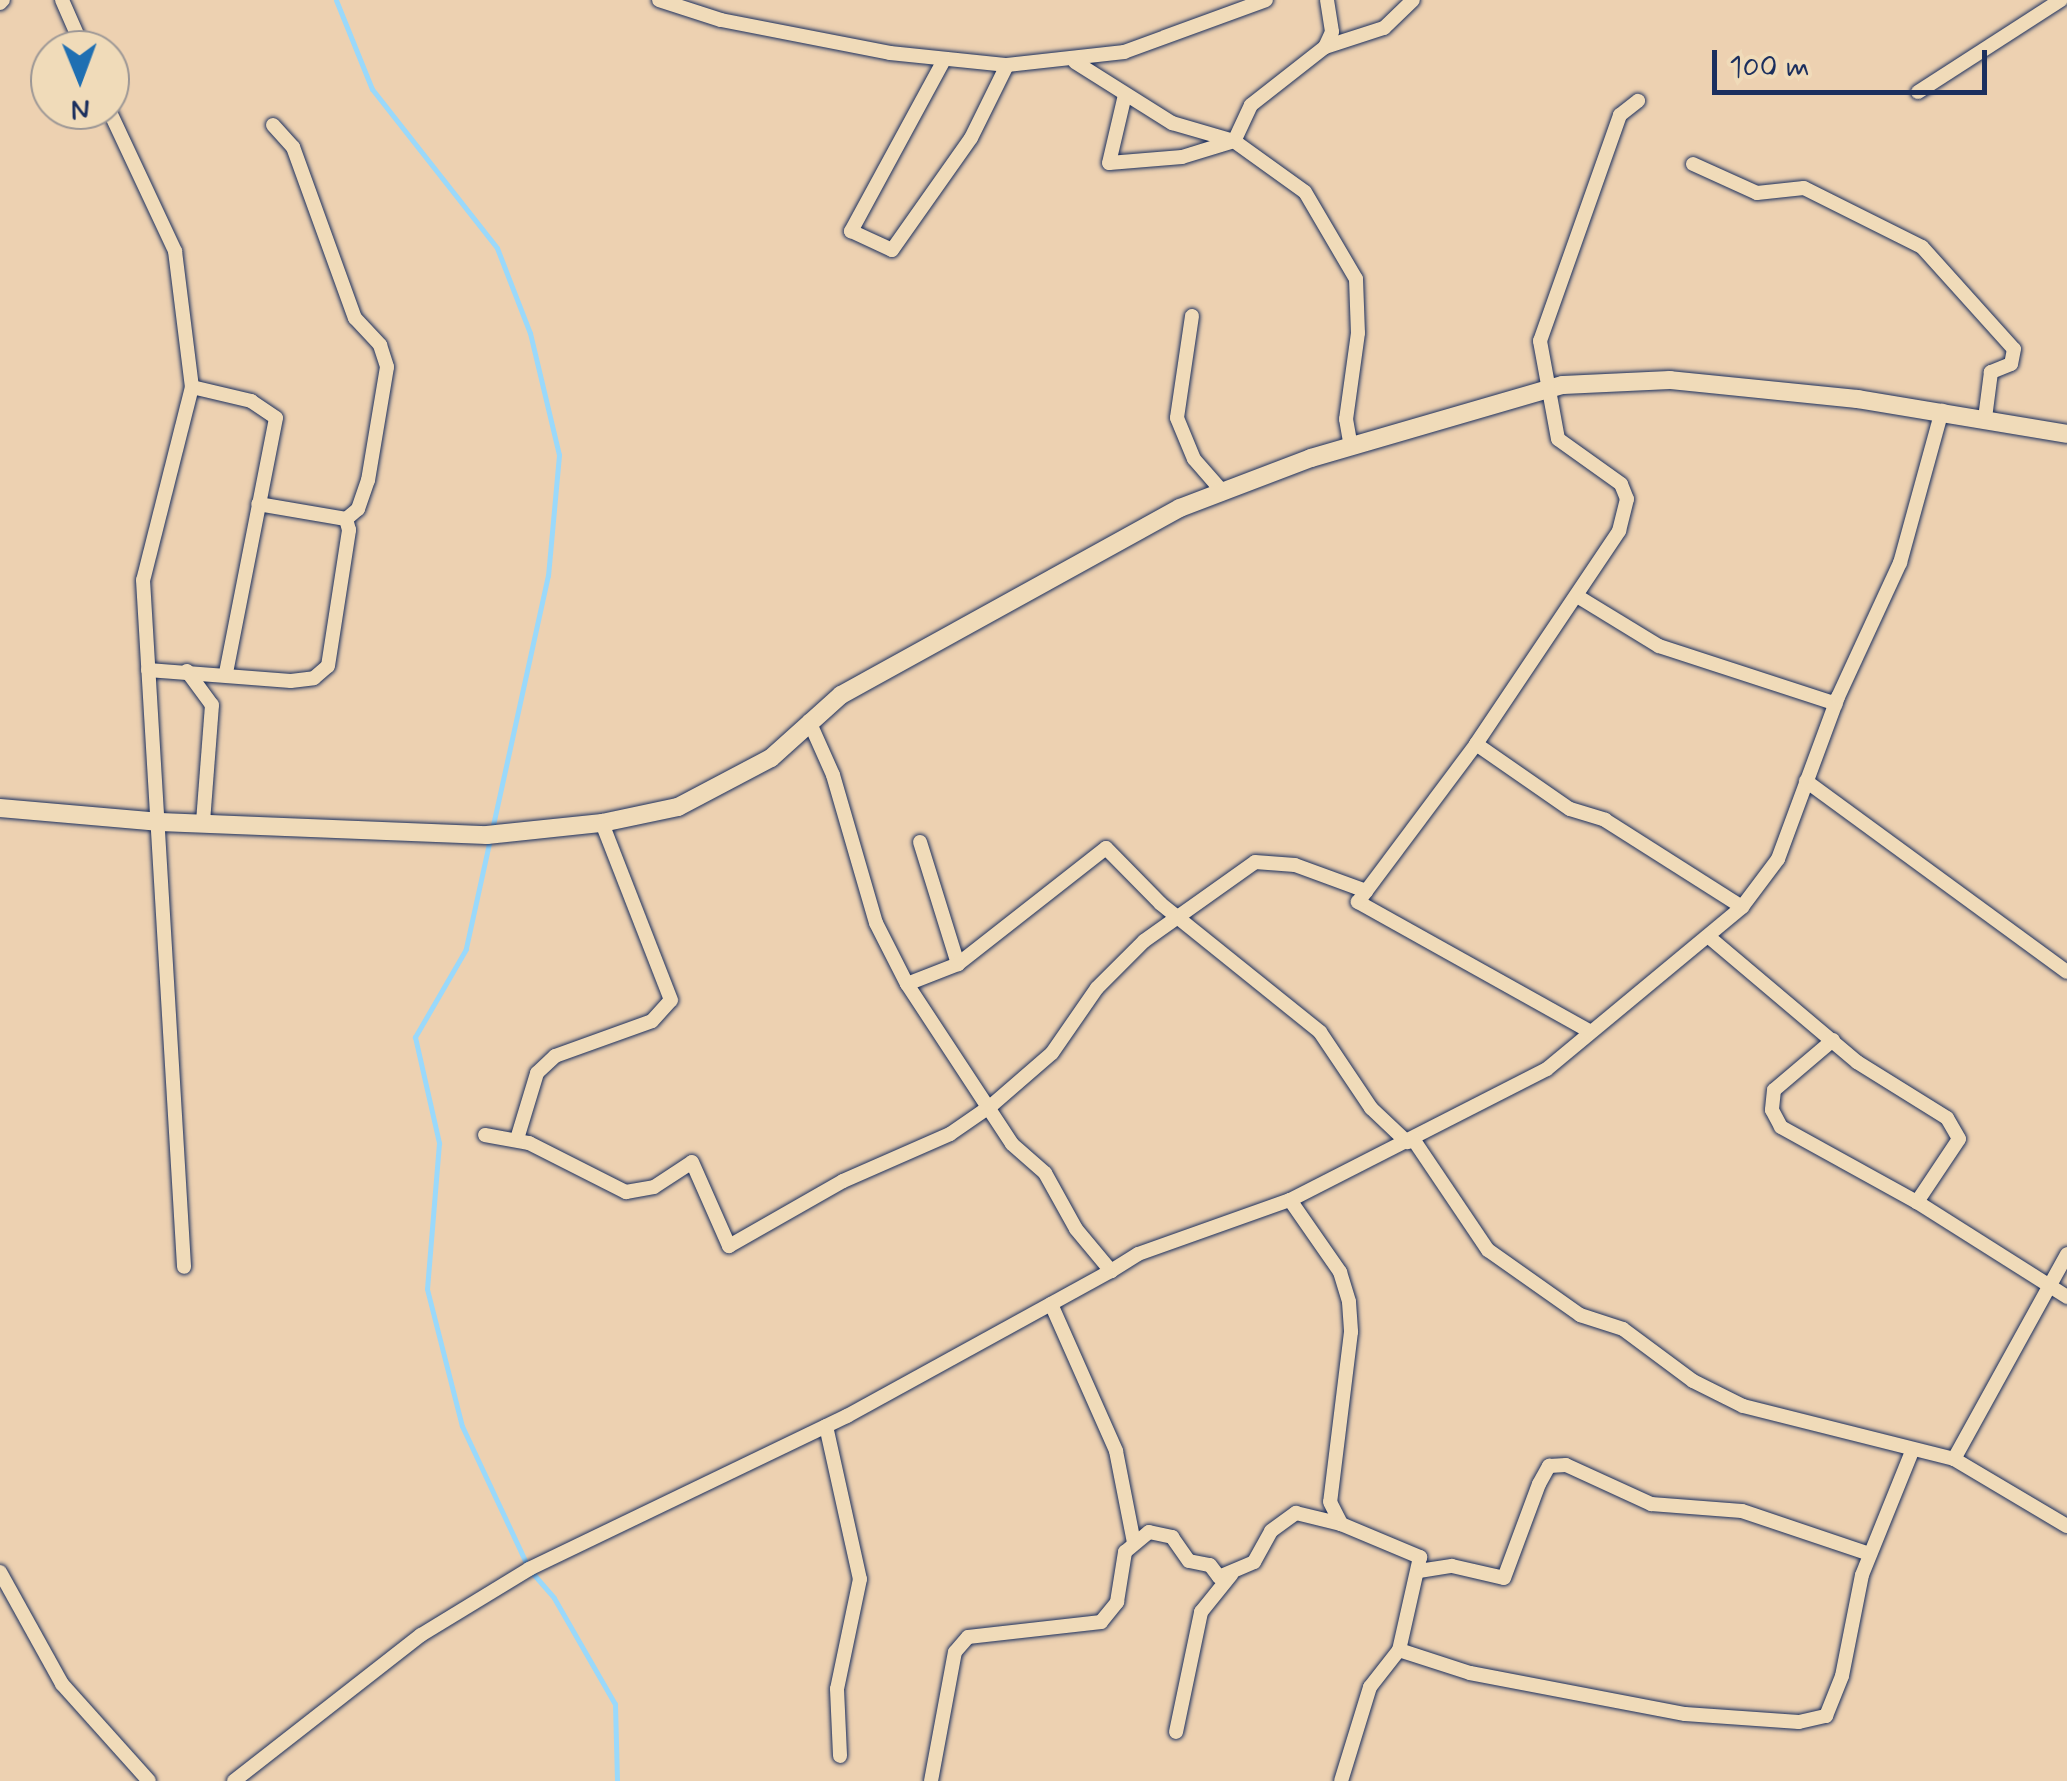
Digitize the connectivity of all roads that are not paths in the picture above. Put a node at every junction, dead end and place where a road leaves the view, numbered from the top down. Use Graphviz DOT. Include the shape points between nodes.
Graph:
graph roads {
  1 [pos="62,0"];
  2 [pos="659,0"];
  3 [pos="1266,0"];
  4 [pos="1327,0"];
  5 [pos="1413,0"];
  6 [pos="2061,0"];
  7 [pos="695,6"];
  8 [pos="75,30"];
  9 [pos="1325,46"];
  10 [pos="1108,56"];
  11 [pos="944,60"];
  12 [pos="1075,62"];
  13 [pos="1007,65"];
  14 [pos="1100,80"];
  15 [pos="1918,92"];
  16 [pos="1125,95"];
  17 [pos="1638,101"];
  18 [pos="273,125"];
  19 [pos="118,130"];
  20 [pos="1234,141"];
  21 [pos="1693,164"];
  22 [pos="1192,316"];
  23 [pos="192,388"];
  24 [pos="1545,390"];
  25 [pos="1942,411"];
  26 [pos="1984,418"];
  27 [pos="2067,434"];
  28 [pos="1351,446"];
  29 [pos="1222,491"];
  30 [pos="258,504"];
  31 [pos="346,519"];
  32 [pos="1577,596"];
  33 [pos="148,670"];
  34 [pos="188,671"];
  35 [pos="226,673"];
  36 [pos="1836,704"];
  37 [pos="809,721"];
  38 [pos="1476,744"];
  39 [pos="1806,781"];
  40 [pos="0,808"];
  41 [pos="160,822"];
  42 [pos="203,823"];
  43 [pos="602,823"];
  44 [pos="920,842"];
  45 [pos="1366,891"];
  46 [pos="1742,907"];
  47 [pos="1174,915"];
  48 [pos="1709,937"];
  49 [pos="958,964"];
  50 [pos="2067,972"];
  51 [pos="907,984"];
  52 [pos="1589,1031"];
  53 [pos="1833,1040"];
  54 [pos="992,1105"];
  55 [pos="485,1135"];
  56 [pos="517,1139"];
  57 [pos="1410,1140"];
  58 [pos="1290,1200"];
  59 [pos="1917,1202"];
  60 [pos="2067,1254"];
  61 [pos="184,1268"];
  62 [pos="1112,1271"];
  63 [pos="2047,1286"];
  64 [pos="2067,1297"];
  65 [pos="1052,1304"];
  66 [pos="826,1426"];
  67 [pos="1912,1451"];
  68 [pos="1954,1459"];
  69 [pos="1341,1524"];
  70 [pos="2067,1526"];
  71 [pos="1134,1543"];
  72 [pos="1870,1554"];
  73 [pos="1419,1571"];
  74 [pos="0,1572"];
  75 [pos="1236,1572"];
  76 [pos="1399,1650"];
  77 [pos="1176,1732"];
  78 [pos="840,1756"];
  79 [pos="145,1780"];
  80 [pos="234,1781"];
  81 [pos="930,1781"];
  82 [pos="1342,1781"];
  1 -- 8 [label="street"];
  2 -- 7 [label="street"];
  3 -- 10 [label="street"];
  4 -- 9 [label="street" via="1332,32"];
  5 -- 9 [label="street" via="1384,28"];
  6 -- 15 [label="street"];
  7 -- 11 [label="street"];
  9 -- 20 [label="street" via="1251,106"];
  10 -- 12 [label="street"];
  10 -- 14 [label="street"];
  11 -- 13 [label="street"];
  11 -- 13 [label="street" via="851,232 892,250 971,138"];
  12 -- 13 [label="street"];
  12 -- 14 [label="street"];
  14 -- 16 [label="street"];
  16 -- 20 [label="street" via="1172,123"];
  16 -- 20 [label="street" via="1109,163 1182,157"];
  17 -- 24 [label="street" via="1620,115 1542,325"];
  18 -- 31 [label="street" via="298,158 355,318 380,345 386,367 368,480 358,509"];
  19 -- 23 [label="street" via="175,250"];
  20 -- 28 [label="street" via="1305,192 1356,280 1358,333 1346,420"];
  21 -- 26 [label="street" via="1757,194 1804,188 1922,247 2014,349 2010,364 1991,372"];
  22 -- 29 [label="street" via="1178,418 1194,459"];
  23 -- 30 [label="street" via="270,408 276,418"];
  23 -- 33 [label="street" via="143,580"];
  24 -- 25 [label="street" via="1608,379 1670,380"];
  24 -- 28 [label="street"];
  24 -- 32 [label="street" via="1558,439 1621,484 1627,499 1618,531"];
  25 -- 26 [label="street"];
  25 -- 36 [label="street" via="1900,563"];
  26 -- 27 [label="street"];
  28 -- 29 [label="street"];
  29 -- 37 [label="street" via="858,685"];
  30 -- 31 [label="street"];
  30 -- 35 [label="street"];
  31 -- 35 [label="street" via="350,530 328,666 314,678 290,681"];
  32 -- 36 [label="street" via="1659,646"];
  32 -- 38 [label="street"];
  33 -- 34 [label="street"];
  33 -- 41 [label="street"];
  34 -- 35 [label="street"];
  34 -- 42 [label="street" via="212,705"];
  36 -- 39 [label="street"];
  37 -- 43 [label="street" via="771,758 726,786 678,806"];
  37 -- 51 [label="street" via="876,923"];
  38 -- 45 [label="street"];
  38 -- 46 [label="street" via="1570,809 1604,820"];
  39 -- 46 [label="street" via="1778,859"];
  39 -- 50 [label="street" via="1825,802"];
  40 -- 41 [label="street"];
  41 -- 42 [label="street"];
  41 -- 61 [label="street"];
  42 -- 43 [label="street" via="486,835"];
  43 -- 56 [label="street" via="670,1000 652,1021 554,1056 537,1073"];
  44 -- 49 [label="street"];
  45 -- 47 [label="street" via="1295,865 1255,862 1215,896"];
  45 -- 52 [label="street" via="1358,902 1368,910"];
  46 -- 48 [label="street"];
  47 -- 49 [label="street" via="1106,848"];
  47 -- 54 [label="street" via="1097,988 1038,1068"];
  47 -- 57 [label="street" via="1320,1032 1372,1108"];
  48 -- 52 [label="street"];
  48 -- 53 [label="street"];
  49 -- 51 [label="street"];
  51 -- 54 [label="street"];
  52 -- 57 [label="street" via="1548,1068"];
  53 -- 59 [label="street" via="1957,1128 1954,1148"];
  53 -- 59 [label="street" via="1774,1090 1772,1110 1781,1127"];
  54 -- 56 [label="street" via="950,1134 843,1181 729,1246 692,1162 654,1187 626,1192"];
  54 -- 62 [label="street" via="1012,1144 1045,1172 1076,1229"];
  55 -- 56 [label="street"];
  57 -- 58 [label="street"];
  57 -- 67 [label="street" via="1488,1250 1580,1315 1623,1330 1693,1381 1744,1406 1876,1435"];
  58 -- 62 [label="street" via="1152,1249"];
  58 -- 69 [label="street" via="1340,1272 1348,1302 1352,1332 1330,1502"];
  59 -- 63 [label="street"];
  60 -- 63 [label="street"];
  62 -- 65 [label="street"];
  63 -- 64 [label="street"];
  63 -- 68 [label="street"];
  65 -- 66 [label="street"];
  65 -- 71 [label="street" via="1116,1452"];
  66 -- 78 [label="street" via="860,1578 837,1689"];
  66 -- 80 [label="street" via="482,1597 420,1636"];
  67 -- 68 [label="street"];
  67 -- 72 [label="street"];
  68 -- 70 [label="street"];
  69 -- 73 [label="street" via="1420,1557"];
  69 -- 75 [label="street" via="1296,1513 1271,1531 1254,1562"];
  71 -- 75 [label="street" via="1149,1532 1172,1537 1188,1561 1210,1566 1220,1577"];
  71 -- 81 [label="street" via="1125,1552 1117,1602 1101,1622 981,1632 960,1643"];
  72 -- 73 [label="street" via="1742,1511 1651,1504 1566,1465 1550,1466 1538,1484 1504,1578 1452,1566"];
  72 -- 76 [label="street" via="1835,1704 1826,1716 1799,1722 1685,1714 1470,1673"];
  73 -- 76 [label="street" via="1406,1600"];
  74 -- 79 [label="street" via="62,1684"];
  75 -- 77 [label="street" via="1201,1612"];
  76 -- 82 [label="street" via="1370,1687"];
}
